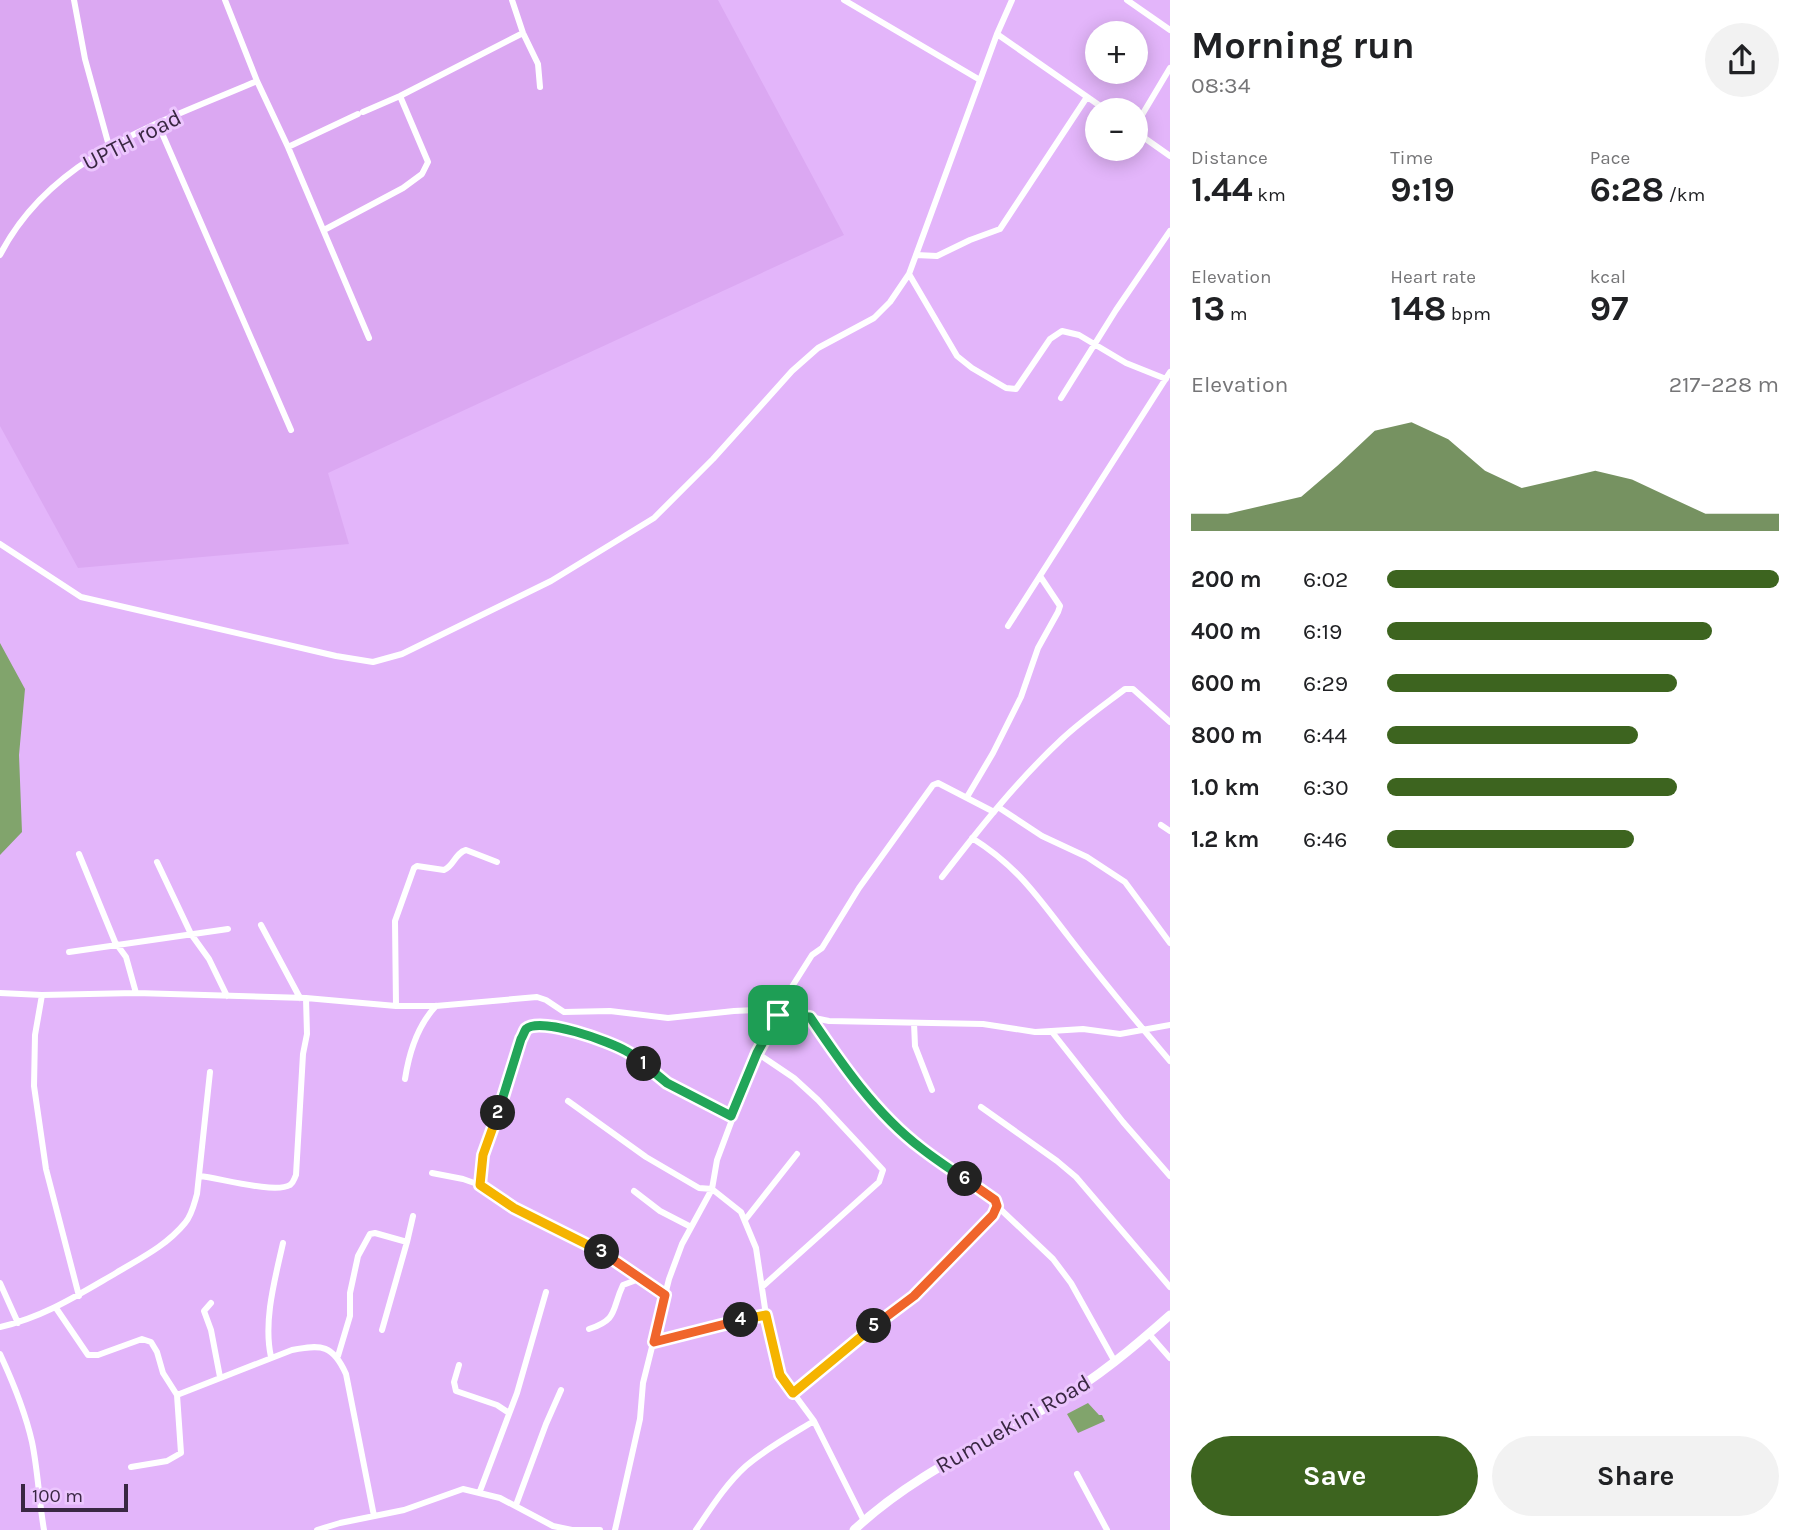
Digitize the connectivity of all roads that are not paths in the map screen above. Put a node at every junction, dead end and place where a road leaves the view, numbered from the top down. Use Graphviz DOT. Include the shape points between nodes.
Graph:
graph roads {
  1 [pos="74,0"];
  2 [pos="225,0"];
  3 [pos="512,0"];
  4 [pos="844,0"];
  5 [pos="1012,0"];
  6 [pos="1128,0"];
  7 [pos="1170,30"];
  8 [pos="523,33"];
  9 [pos="997,34"];
  10 [pos="1170,68"];
  11 [pos="980,80"];
  12 [pos="257,81"];
  13 [pos="540,87"];
  14 [pos="400,96"];
  15 [pos="1087,97"];
  16 [pos="1148,105"];
  17 [pos="159,124"];
  18 [pos="1148,140"];
  19 [pos="109,146"];
  20 [pos="288,147"];
  21 [pos="1170,156"];
  22 [pos="324,230"];
  23 [pos="1170,232"];
  24 [pos="0,255"];
  25 [pos="916,255"];
  26 [pos="909,274"];
  27 [pos="369,338"];
  28 [pos="1094,343"];
  29 [pos="1170,372"];
  30 [pos="1166,379"];
  31 [pos="1061,398"];
  32 [pos="291,430"];
  33 [pos="0,544"];
  34 [pos="1040,576"];
  35 [pos="1008,626"];
  36 [pos="1170,722"];
  37 [pos="967,797"];
  38 [pos="996,809"];
  39 [pos="1161,825"];
  40 [pos="1170,831"];
  41 [pos="972,838"];
  42 [pos="79,854"];
  43 [pos="157,862"];
  44 [pos="497,862"];
  45 [pos="942,877"];
  46 [pos="261,925"];
  47 [pos="228,929"];
  48 [pos="191,934"];
  49 [pos="1170,943"];
  50 [pos="117,945"];
  51 [pos="69,952"];
  52 [pos="0,993"];
  53 [pos="136,993"];
  54 [pos="42,995"];
  55 [pos="227,996"];
  56 [pos="303,998"];
  57 [pos="396,1006"];
  58 [pos="436,1006"];
  59 [pos="778,1015"];
  60 [pos="810,1017"];
  61 [pos="914,1023"];
  62 [pos="1170,1026"];
  63 [pos="1143,1030"];
  64 [pos="1052,1032"];
  65 [pos="757,1053"];
  66 [pos="1170,1061"];
  67 [pos="210,1072"];
  68 [pos="405,1079"];
  69 [pos="932,1090"];
  70 [pos="568,1101"];
  71 [pos="981,1107"];
  72 [pos="731,1116"];
  73 [pos="797,1154"];
  74 [pos="432,1173"];
  75 [pos="200,1176"];
  76 [pos="1170,1176"];
  77 [pos="480,1185"];
  78 [pos="712,1189"];
  79 [pos="634,1191"];
  80 [pos="997,1206"];
  81 [pos="413,1216"];
  82 [pos="745,1220"];
  83 [pos="691,1227"];
  84 [pos="407,1242"];
  85 [pos="282,1243"];
  86 [pos="639,1279"];
  87 [pos="0,1283"];
  88 [pos="762,1287"];
  89 [pos="1170,1287"];
  90 [pos="546,1292"];
  91 [pos="665,1295"];
  92 [pos="79,1296"];
  93 [pos="211,1303"];
  94 [pos="56,1308"];
  95 [pos="766,1315"];
  96 [pos="1170,1315"];
  97 [pos="19,1323"];
  98 [pos="0,1327"];
  99 [pos="589,1329"];
  100 [pos="382,1330"];
  101 [pos="1149,1334"];
  102 [pos="654,1342"];
  103 [pos="0,1354"];
  104 [pos="338,1356"];
  105 [pos="271,1357"];
  106 [pos="1170,1358"];
  107 [pos="1115,1362"];
  108 [pos="459,1365"];
  109 [pos="220,1377"];
  110 [pos="561,1390"];
  111 [pos="793,1393"];
  112 [pos="177,1395"];
  113 [pos="509,1413"];
  114 [pos="814,1422"];
  115 [pos="131,1467"];
  116 [pos="1077,1474"];
  117 [pos="480,1491"];
  118 [pos="516,1505"];
  119 [pos="374,1516"];
  120 [pos="864,1521"];
  121 [pos="558,1529"];
  122 [pos="44,1530"];
  123 [pos="317,1530"];
  124 [pos="600,1530"];
  125 [pos="615,1530"];
  126 [pos="696,1530"];
  127 [pos="855,1530"];
  128 [pos="1107,1530"];
  1 -- 19 [label="street"];
  2 -- 12 [label="street"];
  3 -- 8 [label="street"];
  4 -- 11 [label="street"];
  5 -- 9 [label="street"];
  6 -- 7 [label="street"];
  8 -- 13 [label="street" via="538,64"];
  8 -- 14 [label="street"];
  9 -- 11 [label="street"];
  9 -- 15 [label="street"];
  10 -- 16 [label="street"];
  11 -- 25 [label="street"];
  12 -- 17 [label="street, UPTH road"];
  12 -- 20 [label="street"];
  14 -- 20 [label="street"];
  14 -- 22 [label="street" via="428,162 422,174"];
  15 -- 25 [label="street" via="1000,229 937,256"];
  17 -- 19 [label="street, UPTH road"];
  17 -- 32 [label="street"];
  18 -- 21 [label="street"];
  19 -- 24 [label="street, UPTH road" via="43,196 18,223"];
  20 -- 22 [label="street"];
  22 -- 27 [label="street"];
  23 -- 28 [label="street"];
  25 -- 26 [label="street"];
  26 -- 28 [label="street" via="957,356 1011,390 1058,332 1068,331"];
  26 -- 33 [label="street" via="874,318 818,348 792,371 654,518 551,581 402,654 373,662 336,656 81,597"];
  28 -- 30 [label="street" via="1126,363"];
  28 -- 31 [label="street"];
  29 -- 30 [label="street"];
  30 -- 34 [label="street"];
  34 -- 35 [label="street"];
  34 -- 37 [label="street" via="1060,606 1038,648 1021,697"];
  36 -- 38 [label="street" via="1133,689 1125,689 1063,738"];
  37 -- 38 [label="street"];
  37 -- 59 [label="street" via="938,783 933,785 822,948 812,955"];
  38 -- 41 [label="street"];
  38 -- 49 [label="street" via="1125,882"];
  39 -- 40 [label="street"];
  41 -- 45 [label="street"];
  41 -- 63 [label="street" via="1029,885"];
  42 -- 50 [label="street"];
  43 -- 48 [label="street"];
  44 -- 57 [label="street" via="466,850 444,870 414,868 395,921"];
  46 -- 56 [label="street"];
  47 -- 48 [label="street"];
  48 -- 50 [label="street"];
  48 -- 55 [label="street"];
  50 -- 51 [label="street"];
  50 -- 53 [label="street"];
  52 -- 54 [label="street"];
  53 -- 54 [label="street"];
  53 -- 55 [label="street"];
  54 -- 92 [label="street" via="34,1086 46,1169"];
  55 -- 56 [label="street"];
  56 -- 57 [label="street"];
  56 -- 75 [label="street" via="307,1038 293,1183 257,1187"];
  57 -- 58 [label="street"];
  58 -- 59 [label="street" via="537,997 564,1012 610,1011 668,1018 756,1010"];
  58 -- 68 [label="street" via="412,1047"];
  59 -- 60 [label="street"];
  59 -- 65 [label="street"];
  60 -- 61 [label="street"];
  60 -- 80 [label="street" via="875,1104 920,1148 995,1200"];
  61 -- 64 [label="street"];
  61 -- 69 [label="street" via="915,1046"];
  62 -- 63 [label="street"];
  63 -- 64 [label="street"];
  63 -- 66 [label="street"];
  64 -- 76 [label="street"];
  65 -- 72 [label="street"];
  65 -- 88 [label="street" via="818,1100 883,1170 879,1182"];
  67 -- 75 [label="street"];
  70 -- 78 [label="street" via="646,1157 699,1188"];
  71 -- 89 [label="street" via="1076,1177"];
  72 -- 77 [label="street" via="667,1083 625,1050 604,1040 533,1026 521,1039 483,1155"];
  72 -- 78 [label="street"];
  73 -- 82 [label="street"];
  74 -- 77 [label="street"];
  75 -- 92 [label="street" via="192,1211 163,1245"];
  77 -- 86 [label="street" via="514,1208 604,1253"];
  78 -- 82 [label="street"];
  78 -- 83 [label="street"];
  79 -- 83 [label="street"];
  80 -- 107 [label="street" via="1053,1259"];
  80 -- 111 [label="street" via="914,1296"];
  81 -- 84 [label="street"];
  82 -- 88 [label="street"];
  83 -- 91 [label="street"];
  84 -- 100 [label="street"];
  84 -- 104 [label="street" via="370,1234 355,1267"];
  85 -- 105 [label="street" via="269,1323"];
  86 -- 91 [label="street"];
  86 -- 99 [label="street" via="623,1285 610,1319"];
  87 -- 97 [label="street"];
  88 -- 95 [label="street"];
  90 -- 113 [label="street"];
  91 -- 102 [label="street"];
  92 -- 94 [label="street"];
  93 -- 109 [label="street" via="204,1311"];
  94 -- 97 [label="street"];
  94 -- 112 [label="street" via="88,1355 142,1339 151,1342"];
  95 -- 102 [label="street"];
  95 -- 111 [label="street" via="780,1375"];
  96 -- 101 [label="street, Rumuekini Road"];
  97 -- 98 [label="street"];
  101 -- 106 [label="street"];
  101 -- 107 [label="street, Rumuekini Road"];
  102 -- 125 [label="street"];
  103 -- 122 [label="street" via="28,1424"];
  104 -- 105 [label="street" via="331,1350 307,1347"];
  104 -- 119 [label="street" via="346,1374"];
  105 -- 109 [label="street"];
  107 -- 120 [label="street, Rumuekini Road" via="1056,1402 912,1484"];
  108 -- 113 [label="street" via="456,1391"];
  109 -- 112 [label="street"];
  110 -- 118 [label="street"];
  111 -- 114 [label="street"];
  112 -- 115 [label="street" via="181,1453 167,1461"];
  113 -- 117 [label="street"];
  114 -- 120 [label="street"];
  114 -- 126 [label="street" via="745,1467"];
  116 -- 128 [label="street"];
  117 -- 118 [label="street"];
  117 -- 119 [label="street" via="463,1489"];
  118 -- 121 [label="street"];
  119 -- 123 [label="street"];
  120 -- 127 [label="street, Rumuekini Road"];
  121 -- 124 [label="street"];
}
